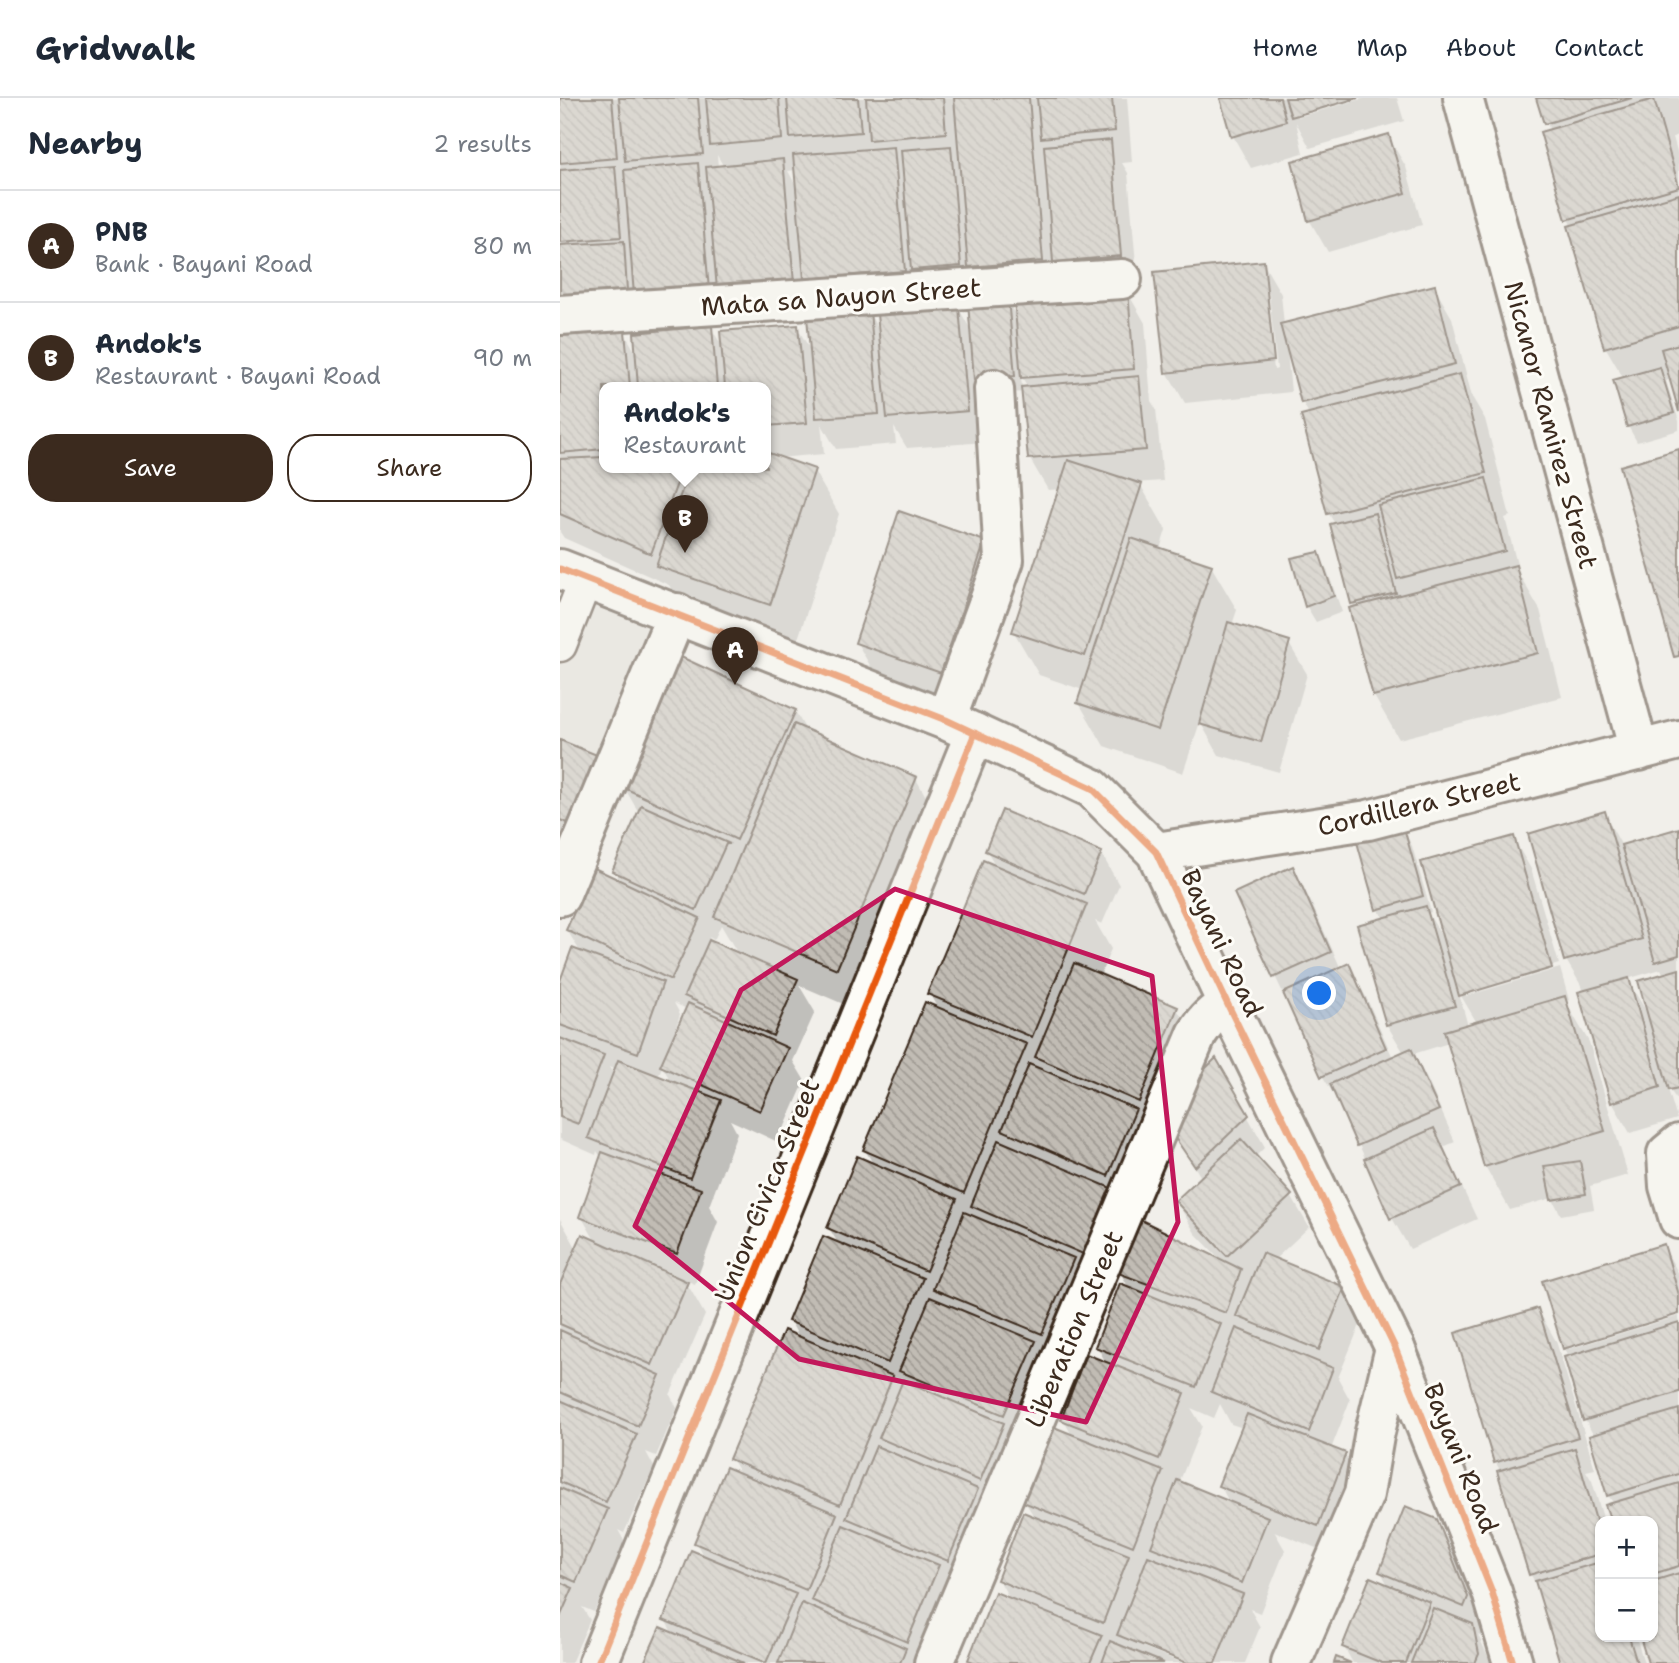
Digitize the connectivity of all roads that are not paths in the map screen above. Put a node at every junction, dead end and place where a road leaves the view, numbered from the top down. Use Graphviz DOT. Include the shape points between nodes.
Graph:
graph roads {
  1 [pos="1462,98"];
  2 [pos="1122,279"];
  3 [pos="560,315"];
  4 [pos="994,389"];
  5 [pos="573,574"];
  6 [pos="677,613"];
  7 [pos="560,645"];
  8 [pos="961,726"];
  9 [pos="1679,740"];
  10 [pos="1639,751"];
  11 [pos="1156,852"];
  12 [pos="560,896"];
  13 [pos="1228,1005"];
  14 [pos="1673,1149"];
  15 [pos="1679,1219"];
  16 [pos="1395,1348"];
  17 [pos="598,1663"];
  18 [pos="934,1663"];
  19 [pos="1292,1663"];
  20 [pos="1513,1663"];
  1 -- 10 [label="street, Nicanor Ramirez Street"];
  2 -- 3 [label="street, Mata sa Nayon Street"];
  4 -- 8 [label="street, Union Civica Street" via="1004,560"];
  5 -- 6 [label="street, Bayani Road"];
  5 -- 7 [label="lane"];
  6 -- 8 [label="street, Bayani Road"];
  6 -- 12 [label="street"];
  8 -- 11 [label="street, Bayani Road" via="1092,788"];
  8 -- 17 [label="street, Union Civica Street"];
  9 -- 10 [label="street, Cordillera Street"];
  10 -- 11 [label="street, Cordillera Street" via="1368,820"];
  11 -- 13 [label="street, Bayani Road"];
  13 -- 16 [label="street, Bayani Road"];
  13 -- 18 [label="street, Liberation Street" via="1206,1020 1197,1034"];
  14 -- 15 [label="street" via="1669,1186"];
  16 -- 19 [label="street" via="1364,1494"];
  16 -- 20 [label="street, Bayani Road" via="1492,1592"];
}
